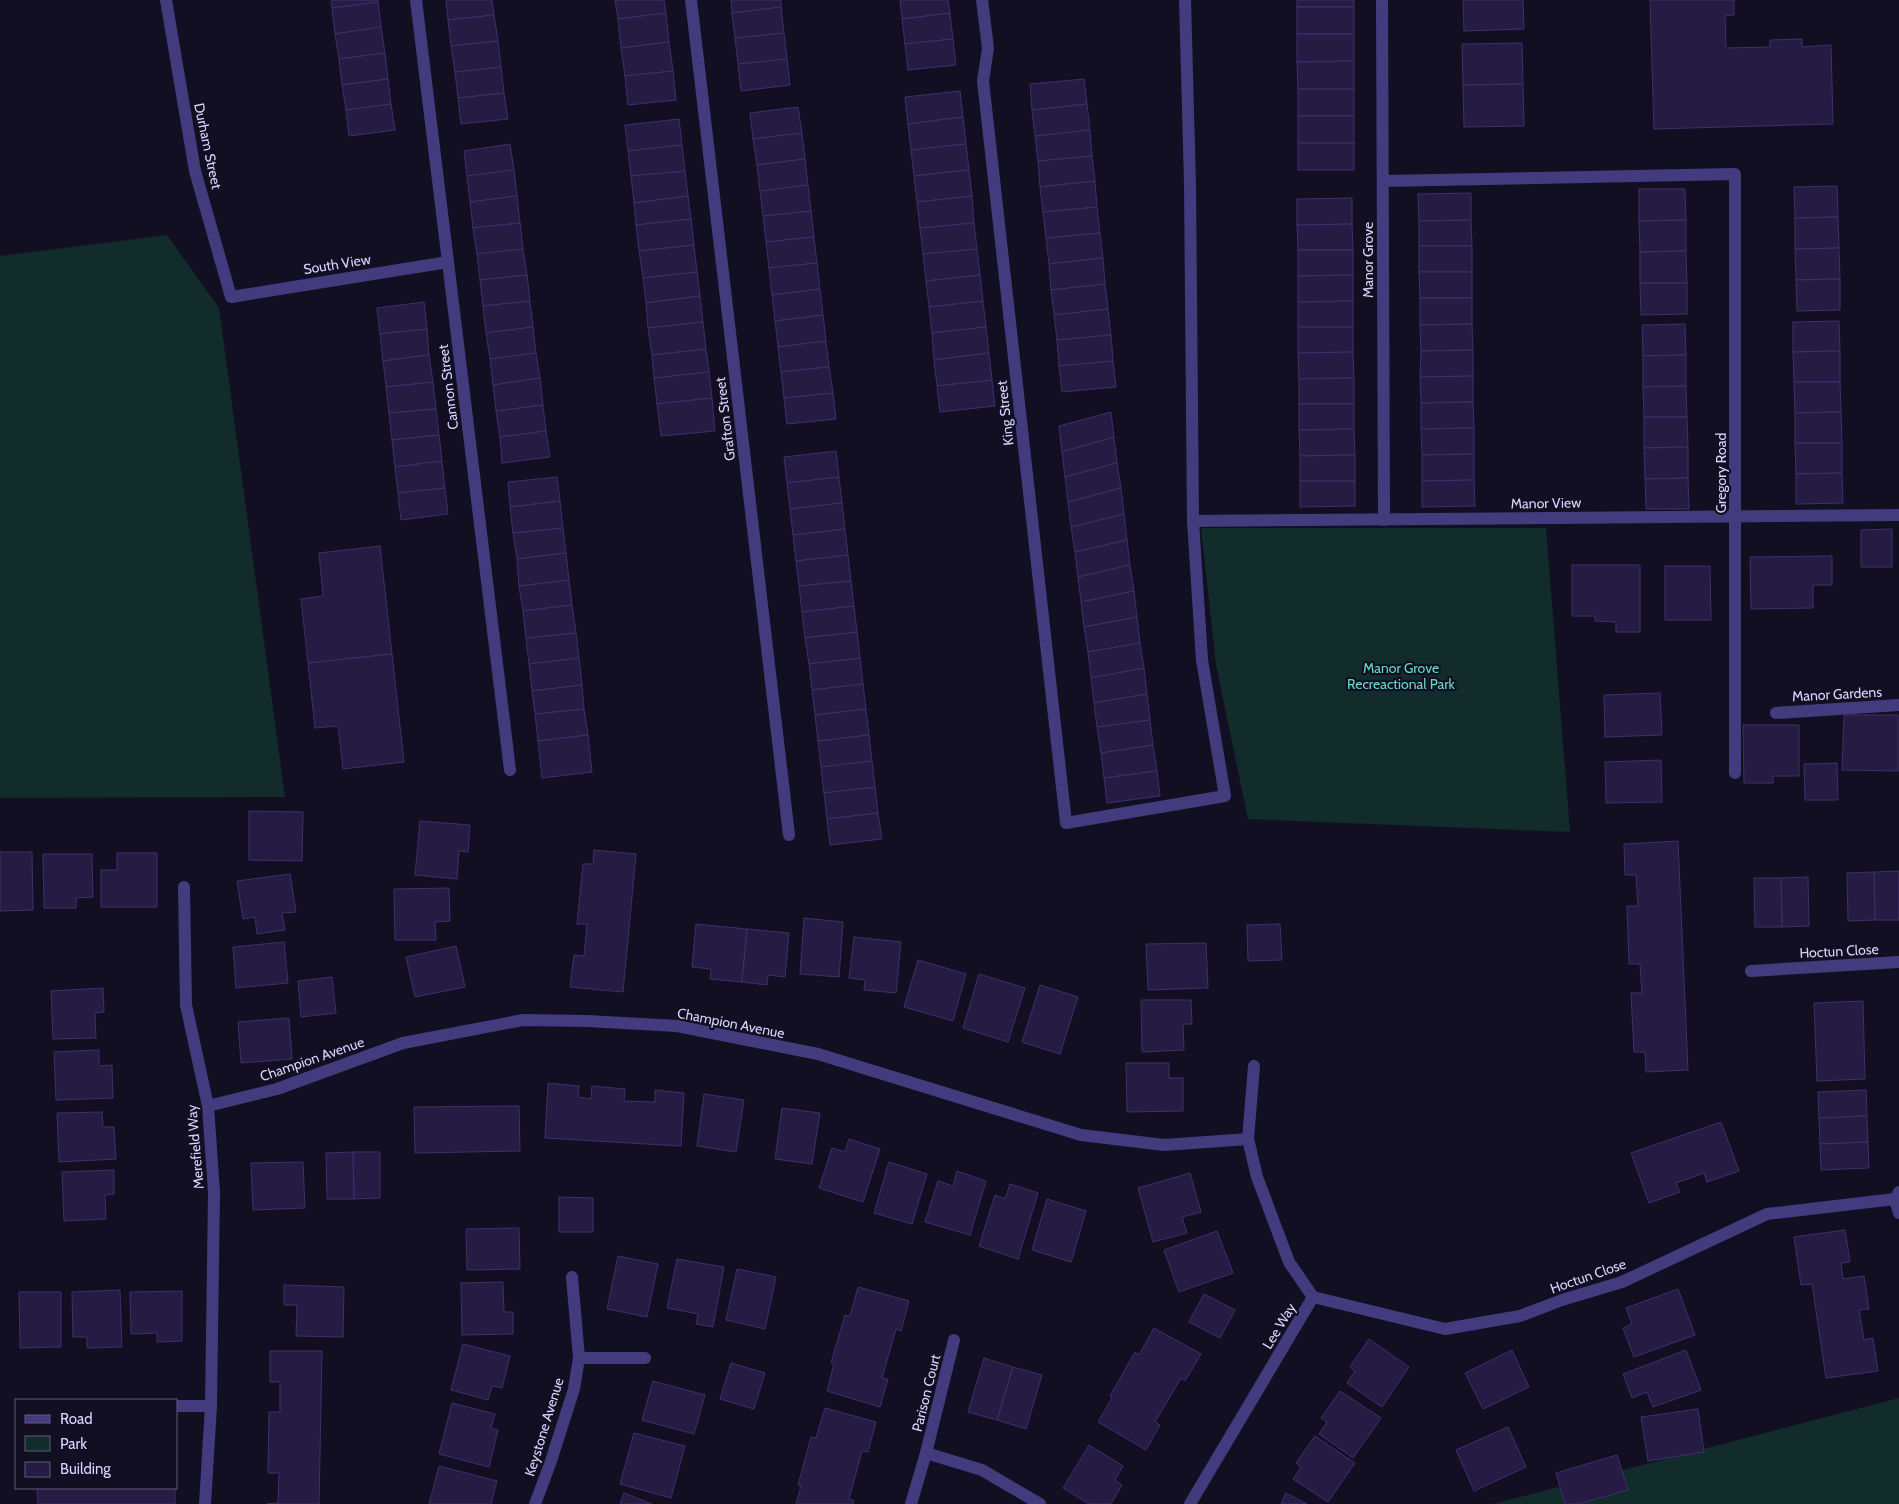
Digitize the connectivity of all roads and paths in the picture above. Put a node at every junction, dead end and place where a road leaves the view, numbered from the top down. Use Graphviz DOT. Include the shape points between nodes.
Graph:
graph roads {
  1 [pos="166,0"];
  2 [pos="416,0"];
  3 [pos="690,0"];
  4 [pos="982,0"];
  5 [pos="1185,0"];
  6 [pos="1382,0"];
  7 [pos="1383,181"];
  8 [pos="448,262"];
  9 [pos="231,297"];
  10 [pos="1899,515"];
  11 [pos="1736,516"];
  12 [pos="1384,520"];
  13 [pos="1193,521"];
  14 [pos="1899,705"];
  15 [pos="1776,713"];
  16 [pos="510,770"];
  17 [pos="1735,773"];
  18 [pos="789,836"];
  19 [pos="184,887"];
  20 [pos="1899,962"];
  21 [pos="1751,971"];
  22 [pos="1254,1066"];
  23 [pos="208,1106"];
  24 [pos="1248,1139"];
  25 [pos="1897,1196"];
  26 [pos="1899,1213"];
  27 [pos="572,1277"];
  28 [pos="1313,1297"];
  29 [pos="954,1340"];
  30 [pos="578,1358"];
  31 [pos="646,1358"];
  32 [pos="178,1406"];
  33 [pos="211,1406"];
  34 [pos="926,1453"];
  35 [pos="205,1504"];
  36 [pos="535,1504"];
  37 [pos="911,1504"];
  38 [pos="1040,1504"];
  39 [pos="1190,1504"];
  1 -- 9 [label="street, Durham Street" via="195,170"];
  2 -- 8 [label="street, Cannon Street"];
  3 -- 18 [label="street, Grafton Street"];
  4 -- 13 [label="street, King Street" via="988,48 983,81 1066,823 1225,796 1202,660"];
  5 -- 13 [label="street"];
  6 -- 7 [label="street, Manor Grove"];
  7 -- 11 [label="street, Gregory Road" via="1735,174"];
  7 -- 12 [label="street, Manor Grove"];
  8 -- 9 [label="street, South View"];
  8 -- 16 [label="street, Cannon Street"];
  10 -- 11 [label="street, Manor View"];
  11 -- 12 [label="street, Manor View"];
  11 -- 17 [label="street, Gregory Road"];
  12 -- 13 [label="street, Manor View"];
  14 -- 15 [label="street, Manor Gardens"];
  19 -- 23 [label="street, Merefield Way" via="186,1005"];
  20 -- 21 [label="street, Hoctun Close"];
  22 -- 24 [label="street, Lee Way"];
  23 -- 24 [label="street, Champion Avenue" via="277,1089 403,1043 523,1020 587,1021 677,1026 818,1054 1081,1135 1164,1146"];
  23 -- 33 [label="street, Merefield Way" via="214,1192"];
  24 -- 28 [label="street, Lee Way" via="1257,1177 1289,1262"];
  25 -- 26 [label="street, Hoctun Close"];
  25 -- 28 [label="street, Hoctun Close" via="1767,1214 1622,1282 1520,1316 1445,1329"];
  27 -- 30 [label="street, Keystone Avenue"];
  28 -- 39 [label="street, Lee Way"];
  29 -- 34 [label="street, Parison Court"];
  30 -- 31 [label="street"];
  30 -- 36 [label="street, Keystone Avenue" via="574,1390"];
  32 -- 33 [label="street"];
  33 -- 35 [label="street, Merefield Way"];
  34 -- 37 [label="street, Parison Court"];
  34 -- 38 [label="street, Parison Court" via="982,1470"];
}
